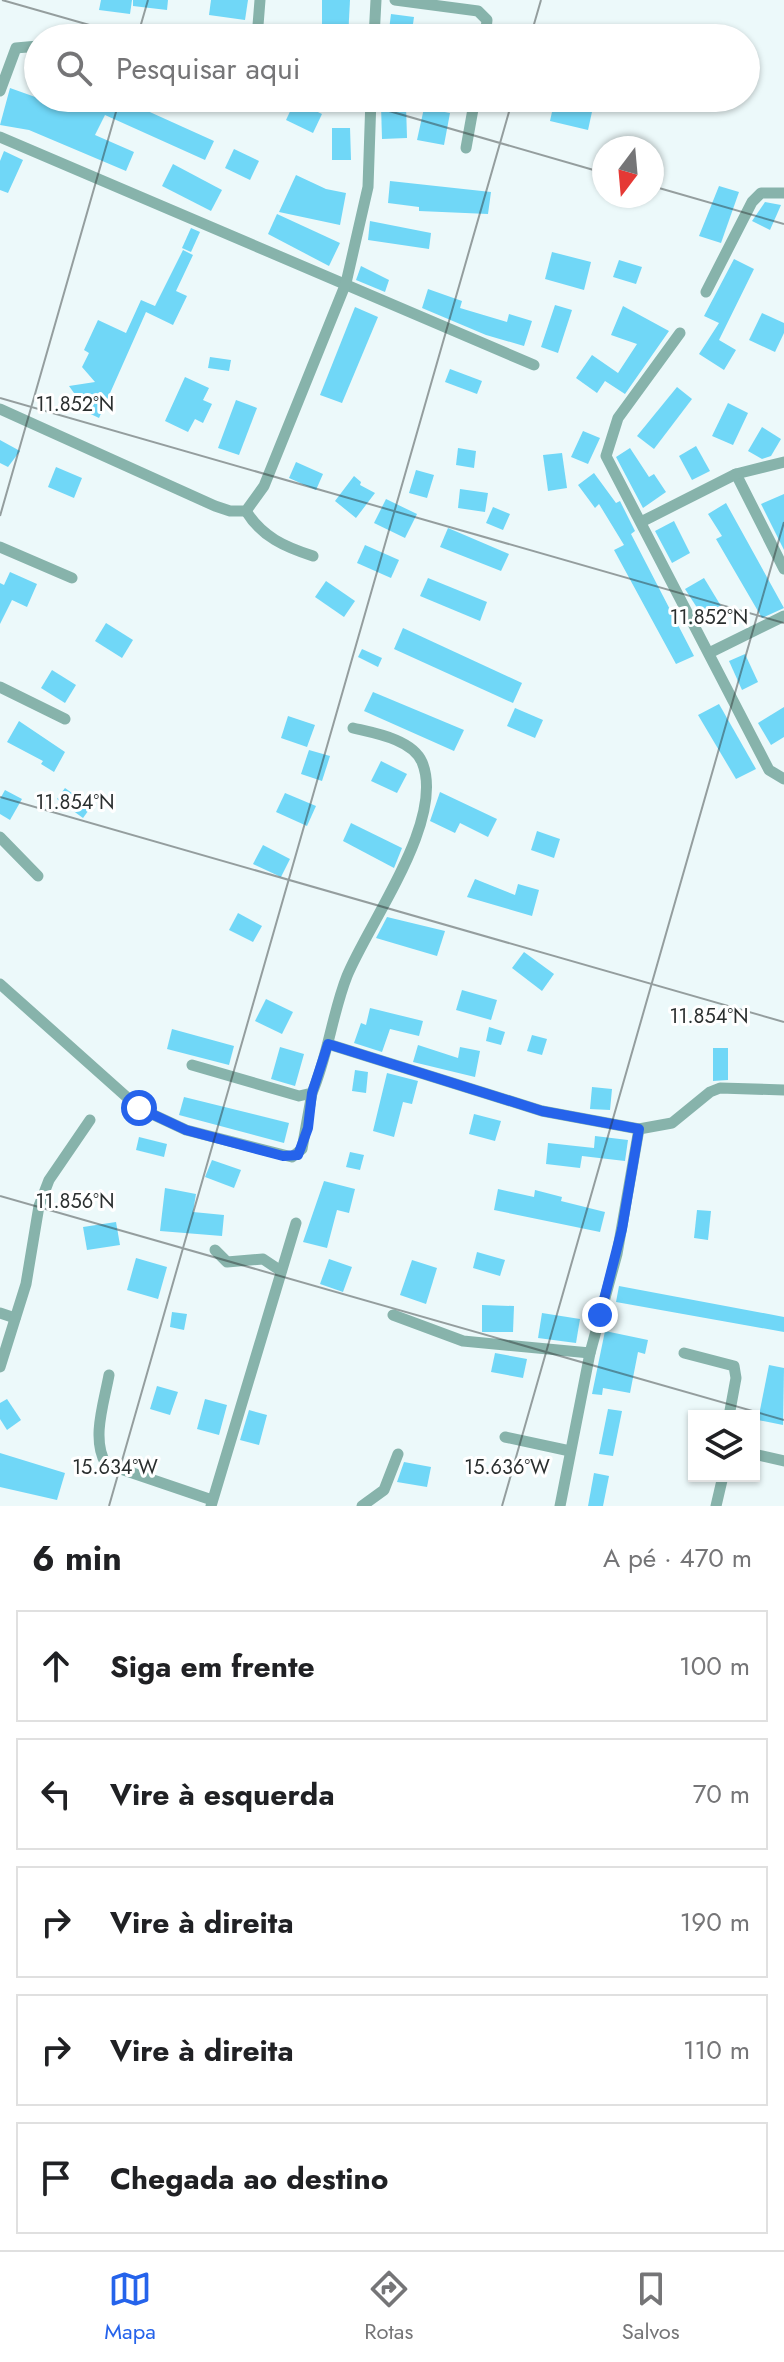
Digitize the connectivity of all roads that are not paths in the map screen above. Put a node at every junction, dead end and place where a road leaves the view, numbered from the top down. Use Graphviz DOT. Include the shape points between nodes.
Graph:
graph roads {
  1 [pos="260,0"];
  2 [pos="376,0"];
  3 [pos="395,0"];
  4 [pos="258,24"];
  5 [pos="375,24"];
  6 [pos="487,24"];
  7 [pos="24,47"];
  8 [pos="0,91"];
  9 [pos="371,112"];
  10 [pos="472,112"];
  11 [pos="0,137"];
  12 [pos="466,148"];
  13 [pos="784,193"];
  14 [pos="346,283"];
  15 [pos="706,292"];
  16 [pos="680,333"];
  17 [pos="534,365"];
  18 [pos="0,409"];
  19 [pos="784,462"];
  20 [pos="736,474"];
  21 [pos="246,511"];
  22 [pos="641,522"];
  23 [pos="0,547"];
  24 [pos="313,556"];
  25 [pos="784,569"];
  26 [pos="72,578"];
  27 [pos="784,616"];
  28 [pos="709,653"];
  29 [pos="0,687"];
  30 [pos="65,719"];
  31 [pos="353,728"];
  32 [pos="784,779"];
  33 [pos="0,837"];
  34 [pos="38,876"];
  35 [pos="0,984"];
  36 [pos="328,1044"];
  37 [pos="192,1065"];
  38 [pos="784,1090"];
  39 [pos="312,1093"];
  40 [pos="90,1120"];
  41 [pos="639,1129"];
  42 [pos="296,1223"];
  43 [pos="215,1250"];
  44 [pos="281,1271"];
  45 [pos="0,1313"];
  46 [pos="393,1315"];
  47 [pos="15,1318"];
  48 [pos="590,1353"];
  49 [pos="684,1353"];
  50 [pos="0,1367"];
  51 [pos="109,1375"];
  52 [pos="730,1410"];
  53 [pos="505,1437"];
  54 [pos="570,1451"];
  55 [pos="398,1454"];
  56 [pos="760,1455"];
  57 [pos="784,1461"];
  58 [pos="722,1482"];
  59 [pos="211,1503"];
  60 [pos="362,1506"];
  61 [pos="560,1506"];
  62 [pos="716,1506"];
  1 -- 4 [label="street"];
  2 -- 5 [label="street"];
  3 -- 6 [label="street" via="478,11"];
  7 -- 8 [label="street" via="16,48"];
  9 -- 14 [label="street" via="368,187"];
  10 -- 12 [label="street"];
  11 -- 14 [label="street"];
  13 -- 15 [label="street" via="761,193 752,202"];
  14 -- 17 [label="street"];
  14 -- 21 [label="street" via="264,486"];
  16 -- 22 [label="street" via="618,418 607,443 611,469"];
  18 -- 21 [label="street" via="215,506"];
  19 -- 20 [label="street"];
  20 -- 22 [label="street"];
  20 -- 25 [label="street"];
  21 -- 24 [label="street" via="269,537"];
  22 -- 28 [label="street"];
  23 -- 26 [label="street"];
  27 -- 28 [label="street"];
  28 -- 32 [label="street" via="769,770"];
  29 -- 30 [label="street"];
  31 -- 36 [label="street" via="407,746 420,757 426,789 416,839 352,965"];
  33 -- 34 [label="street"];
  35 -- 39 [label="street" via="139,1108 186,1130 292,1157 302,1149"];
  36 -- 39 [label="street"];
  36 -- 41 [label="street" via="542,1111"];
  37 -- 39 [label="street" via="299,1096"];
  38 -- 41 [label="street" via="720,1088 672,1123"];
  40 -- 47 [label="street" via="49,1180 39,1206"];
  41 -- 48 [label="street" via="617,1254"];
  42 -- 44 [label="street"];
  43 -- 44 [label="street" via="227,1262 263,1259"];
  44 -- 59 [label="street"];
  45 -- 47 [label="street"];
  46 -- 48 [label="street" via="463,1341"];
  47 -- 50 [label="street"];
  48 -- 54 [label="street"];
  49 -- 52 [label="street" via="734,1366"];
  51 -- 59 [label="street" via="99,1438 106,1464"];
  53 -- 54 [label="street"];
  54 -- 61 [label="street"];
  55 -- 60 [label="street" via="384,1490"];
  56 -- 57 [label="street"];
  58 -- 62 [label="street"];
}
